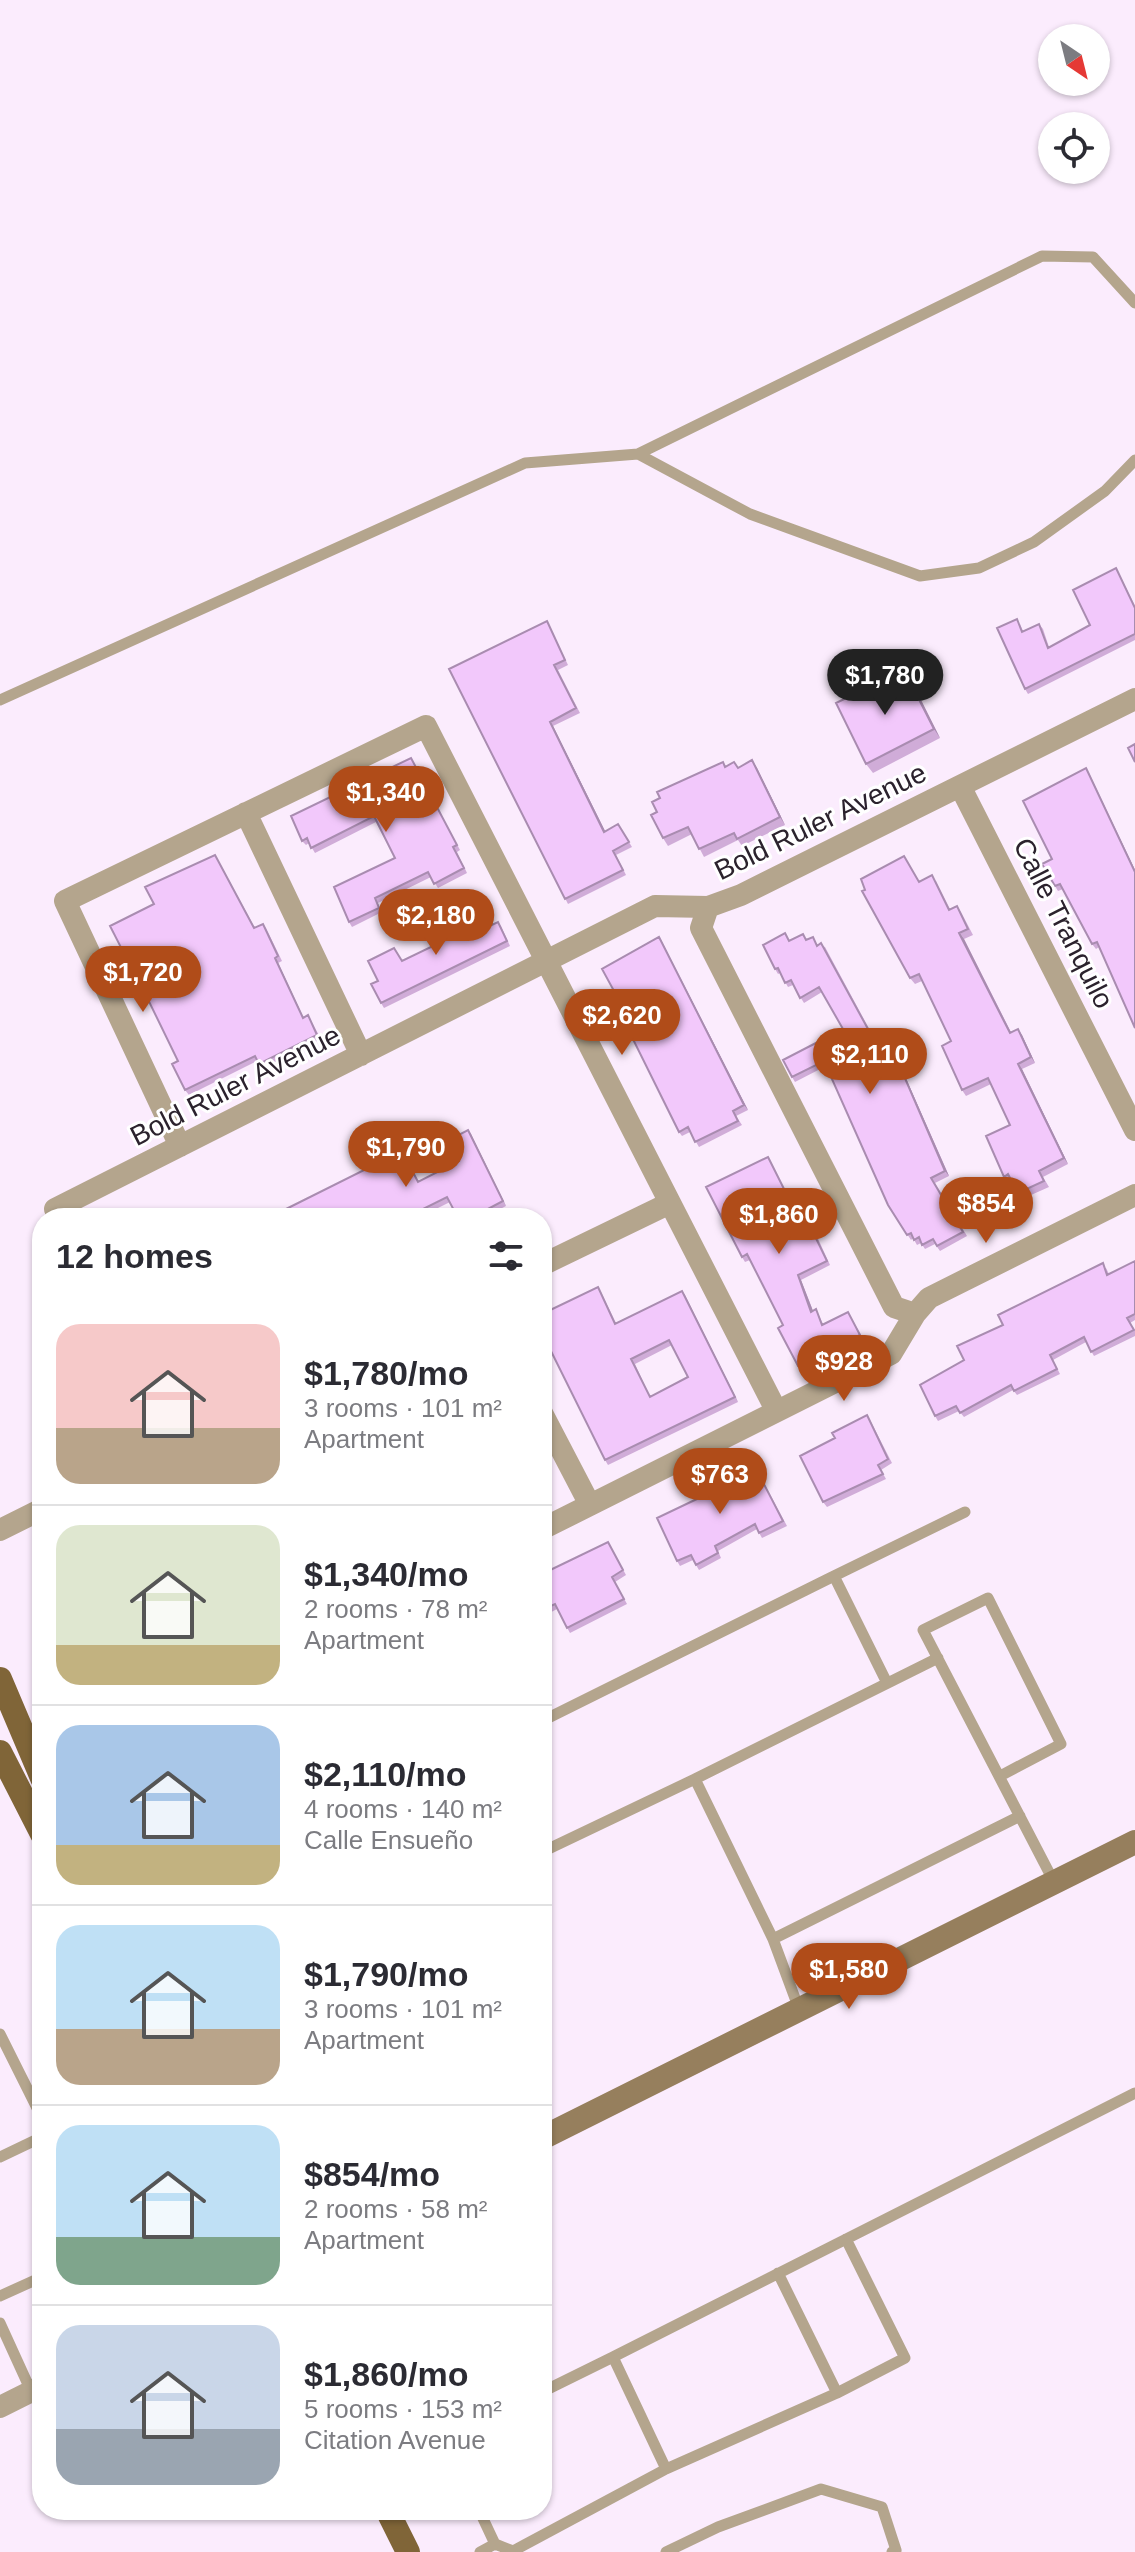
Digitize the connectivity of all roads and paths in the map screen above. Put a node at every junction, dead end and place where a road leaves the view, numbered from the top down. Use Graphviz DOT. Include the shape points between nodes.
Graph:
graph roads {
  1 [pos="1135,303"];
  2 [pos="638,454"];
  3 [pos="1135,460"];
  4 [pos="1135,699"];
  5 [pos="0,700"];
  6 [pos="960,786"];
  7 [pos="246,813"];
  8 [pos="708,907"];
  9 [pos="547,961"];
  10 [pos="361,1055"];
  11 [pos="1135,1130"];
  12 [pos="180,1146"];
  13 [pos="1135,1195"];
  14 [pos="670,1203"];
  15 [pos="69,1208"];
  16 [pos="552,1260"];
  17 [pos="915,1314"];
  18 [pos="776,1410"];
  19 [pos="552,1432"];
  20 [pos="590,1505"];
  21 [pos="965,1512"];
  22 [pos="32,1514"];
  23 [pos="552,1524"];
  24 [pos="0,1530"];
  25 [pos="834,1576"];
  26 [pos="938,1658"];
  27 [pos="0,1679"];
  28 [pos="887,1683"];
  29 [pos="552,1716"];
  30 [pos="0,1752"];
  31 [pos="32,1754"];
  32 [pos="1000,1776"];
  33 [pos="695,1779"];
  34 [pos="0,1782"];
  35 [pos="32,1814"];
  36 [pos="1020,1816"];
  37 [pos="32,1832"];
  38 [pos="1135,1842"];
  39 [pos="552,1847"];
  40 [pos="1054,1882"];
  41 [pos="773,1939"];
  42 [pos="799,2009"];
  43 [pos="0,2034"];
  44 [pos="1135,2093"];
  45 [pos="32,2098"];
  46 [pos="552,2133"];
  47 [pos="32,2142"];
  48 [pos="0,2157"];
  49 [pos="846,2239"];
  50 [pos="778,2273"];
  51 [pos="32,2282"];
  52 [pos="0,2296"];
  53 [pos="0,2323"];
  54 [pos="613,2357"];
  55 [pos="32,2382"];
  56 [pos="552,2387"];
  57 [pos="32,2391"];
  58 [pos="837,2393"];
  59 [pos="0,2407"];
  60 [pos="666,2469"];
  61 [pos="392,2520"];
  62 [pos="484,2520"];
  63 [pos="495,2544"];
  64 [pos="408,2552"];
  65 [pos="480,2552"];
  66 [pos="666,2552"];
  67 [pos="892,2552"];
  1 -- 2 [label="lane" via="1093,257 1042,256"];
  2 -- 3 [label="lane" via="750,514 920,576 979,568 1034,542 1105,491"];
  2 -- 5 [label="lane" via="525,463"];
  4 -- 6 [label="street, Bold Ruler Avenue"];
  6 -- 8 [label="street, Bold Ruler Avenue"];
  6 -- 11 [label="street, Calle Tranquilo"];
  7 -- 9 [label="street" via="426,726"];
  7 -- 10 [label="street"];
  7 -- 12 [label="street" via="65,901"];
  8 -- 9 [label="street, Bold Ruler Avenue" via="655,906"];
  8 -- 17 [label="street" via="701,928 894,1307"];
  9 -- 10 [label="street, Bold Ruler Avenue"];
  9 -- 14 [label="street"];
  10 -- 12 [label="street, Bold Ruler Avenue"];
  12 -- 15 [label="street, Bold Ruler Avenue"];
  13 -- 17 [label="street" via="929,1298"];
  14 -- 16 [label="street"];
  14 -- 18 [label="street"];
  17 -- 18 [label="street" via="891,1354"];
  18 -- 20 [label="street"];
  19 -- 20 [label="street"];
  20 -- 23 [label="street"];
  21 -- 25 [label="lane"];
  22 -- 24 [label="street"];
  25 -- 28 [label="lane"];
  25 -- 29 [label="lane"];
  26 -- 28 [label="lane"];
  26 -- 32 [label="lane"];
  26 -- 32 [label="lane" via="923,1630 988,1598 1061,1744"];
  27 -- 31 [label="main road"];
  28 -- 33 [label="lane"];
  30 -- 35 [label="main road"];
  32 -- 36 [label="lane"];
  33 -- 39 [label="lane"];
  33 -- 41 [label="lane"];
  34 -- 37 [label="main road"];
  36 -- 40 [label="lane"];
  36 -- 41 [label="lane"];
  38 -- 40 [label="street"];
  40 -- 42 [label="street"];
  41 -- 42 [label="lane"];
  42 -- 46 [label="street"];
  43 -- 45 [label="lane"];
  44 -- 49 [label="lane"];
  47 -- 48 [label="lane"];
  49 -- 50 [label="lane"];
  49 -- 58 [label="lane" via="905,2358"];
  50 -- 54 [label="lane"];
  50 -- 58 [label="lane"];
  51 -- 52 [label="lane"];
  53 -- 55 [label="lane"];
  54 -- 56 [label="lane"];
  54 -- 60 [label="lane"];
  57 -- 59 [label="street"];
  58 -- 60 [label="lane"];
  60 -- 63 [label="lane" via="513,2551"];
  61 -- 64 [label="main road"];
  62 -- 63 [label="lane"];
  63 -- 65 [label="lane"];
  66 -- 67 [label="lane" via="821,2489 882,2507 896,2550"];
}
